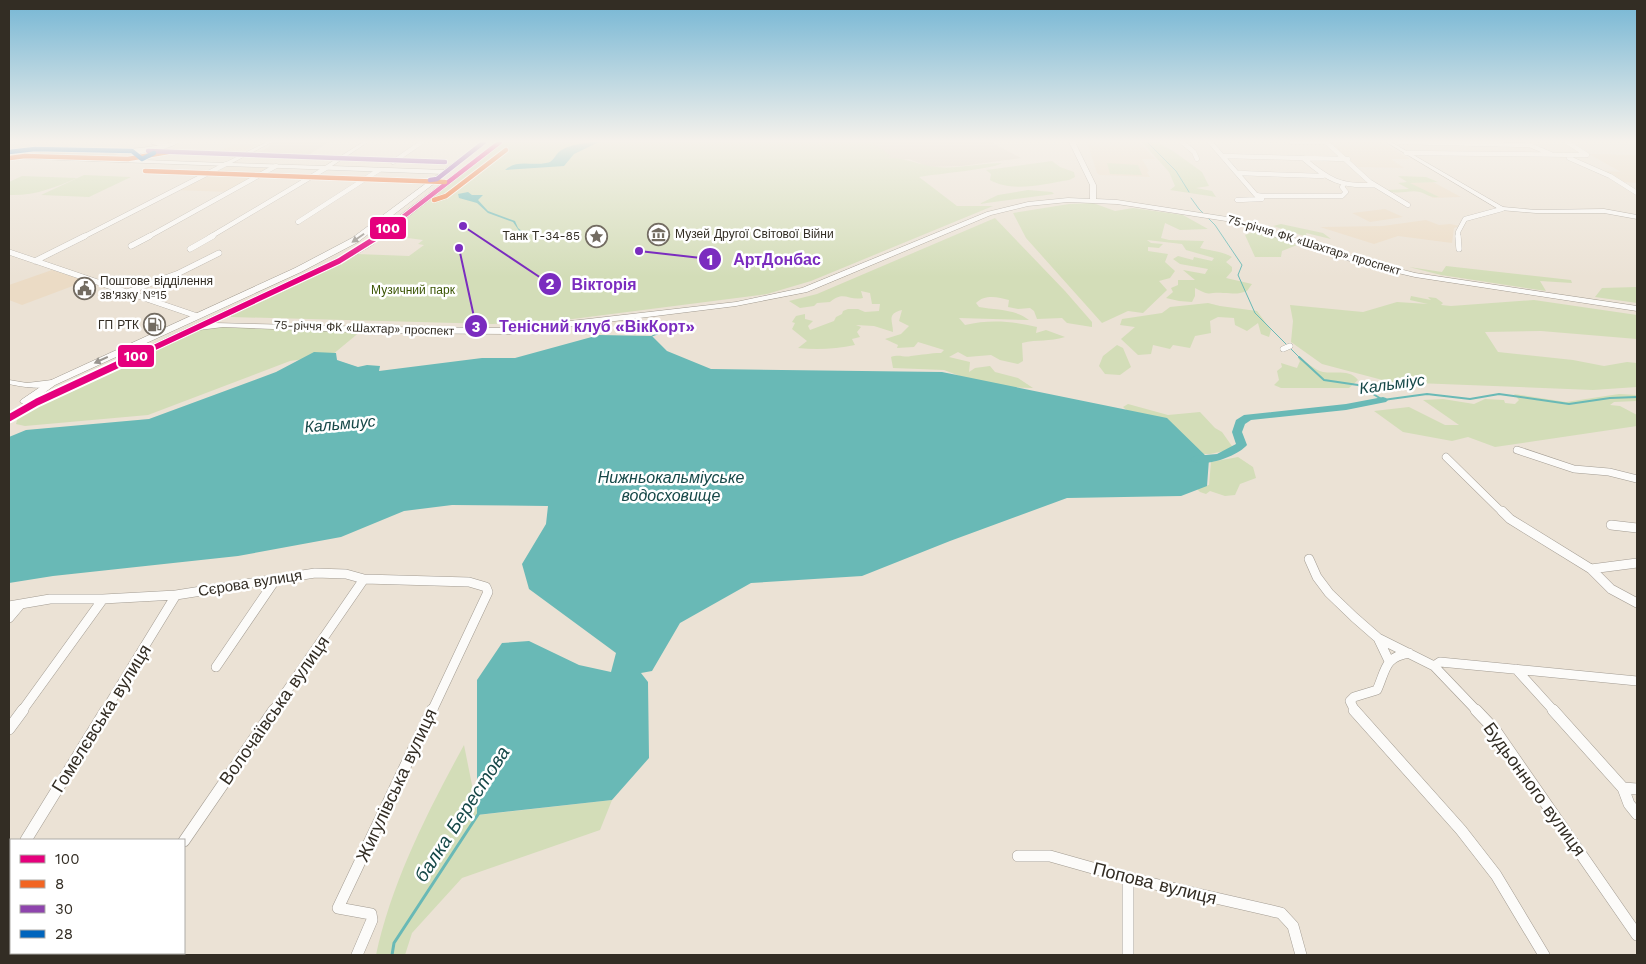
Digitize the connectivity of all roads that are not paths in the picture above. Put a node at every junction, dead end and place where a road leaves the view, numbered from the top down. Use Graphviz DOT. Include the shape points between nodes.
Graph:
graph roads {
  1 [pos="181,187"];
  2 [pos="238,187"];
  3 [pos="294,187"];
  4 [pos="353,187"];
  5 [pos="425,187"];
  6 [pos="1094,187"];
  7 [pos="1249,187"];
  8 [pos="1342,187"];
  9 [pos="1378,187"];
  10 [pos="1464,187"];
  11 [pos="441,188"];
  12 [pos="1262,196"];
  13 [pos="1097,200"];
  14 [pos="1237,200"];
  15 [pos="1408,205"];
  16 [pos="1502,209"];
  17 [pos="1637,217"];
  18 [pos="298,222"];
  19 [pos="130,246"];
  20 [pos="190,249"];
  21 [pos="1459,249"];
  22 [pos="9,252"];
  23 [pos="219,253"];
  24 [pos="323,258"];
  25 [pos="36,261"];
  26 [pos="339,261"];
  27 [pos="127,292"];
  28 [pos="1637,308"];
  29 [pos="229,314"];
  30 [pos="197,316"];
  31 [pos="300,325"];
  32 [pos="199,327"];
  33 [pos="1290,346"];
  34 [pos="1283,349"];
  35 [pos="69,375"];
  36 [pos="80,382"];
  37 [pos="13,383"];
  38 [pos="52,383"];
  39 [pos="32,391"];
  40 [pos="52,395"];
  41 [pos="9,417"];
  42 [pos="1517,450"];
  43 [pos="1446,457"];
  44 [pos="1637,479"];
  45 [pos="1611,525"];
  46 [pos="1637,528"];
  47 [pos="1309,559"];
  48 [pos="1637,563"];
  49 [pos="1591,569"];
  50 [pos="276,579"];
  51 [pos="364,579"];
  52 [pos="488,592"];
  53 [pos="176,595"];
  54 [pos="103,599"];
  55 [pos="1637,603"];
  56 [pos="20,605"];
  57 [pos="9,606"];
  58 [pos="9,618"];
  59 [pos="1378,638"];
  60 [pos="1410,653"];
  61 [pos="1389,661"];
  62 [pos="1434,666"];
  63 [pos="216,667"];
  64 [pos="1516,669"];
  65 [pos="1637,681"];
  66 [pos="9,729"];
  67 [pos="1623,788"];
  68 [pos="1637,789"];
  69 [pos="1637,814"];
  70 [pos="27,839"];
  71 [pos="185,840"];
  72 [pos="1018,856"];
  73 [pos="1128,878"];
  74 [pos="1637,935"];
  75 [pos="357,955"];
  76 [pos="1128,955"];
  77 [pos="1301,955"];
  78 [pos="1544,955"];
  1 -- 25 [label="street"];
  2 -- 19 [label="street"];
  3 -- 20 [label="street"];
  4 -- 18 [label="street"];
  5 -- 11 [label="main road" via="430,190"];
  5 -- 24 [label="main road, one-way" via="355,240"];
  6 -- 13 [label="main road"];
  7 -- 12 [label="street" via="1256,195"];
  8 -- 12 [label="street" via="1345,195 1342,196"];
  9 -- 15 [label="street"];
  10 -- 16 [label="street"];
  11 -- 26 [label="main road" via="369,243"];
  12 -- 14 [label="street" via="1262,199"];
  13 -- 28 [label="main road, 75-річчя ФК «Шахтар» проспект" via="1227,219 1362,262 1415,275"];
  13 -- 28 [label="main road, 75-річчя ФК «Шахтар» проспект" via="1217,214 1415,272"];
  13 -- 31 [label="main road, 75-річчя ФК «Шахтар» проспект" via="1036,203 989,213 827,281 778,297 518,330 474,332"];
  16 -- 17 [label="street" via="1605,211"];
  16 -- 21 [label="street" via="1465,219 1458,232"];
  22 -- 25 [label="street"];
  23 -- 27 [label="street" via="179,273"];
  24 -- 26 [label="main road" via="337,258"];
  24 -- 30 [label="main road"];
  25 -- 27 [label="street"];
  26 -- 29 [label="main road"];
  27 -- 30 [label="street"];
  29 -- 31 [label="main road, 75-річчя ФК «Шахтар» проспект" via="226,319"];
  29 -- 32 [label="main road"];
  30 -- 35 [label="main road, one-way"];
  31 -- 32 [label="main road, 75-річчя ФК «Шахтар» проспект" via="223,324"];
  32 -- 36 [label="main road"];
  33 -- 34 [label="street"];
  35 -- 36 [label="main road" via="68,381"];
  35 -- 38 [label="main road"];
  36 -- 40 [label="main road"];
  37 -- 38 [label="street" via="30,386"];
  37 -- 39 [label="street"];
  38 -- 39 [label="main road"];
  39 -- 40 [label="street"];
  39 -- 41 [label="main road"];
  40 -- 41 [label="main road"];
  42 -- 44 [label="street" via="1574,469 1609,472"];
  43 -- 49 [label="street" via="1510,519"];
  45 -- 46 [label="street"];
  47 -- 59 [label="street, Будьонного вулиця" via="1317,577 1330,593"];
  48 -- 49 [label="street"];
  49 -- 55 [label="street" via="1611,589"];
  50 -- 51 [label="street, Сєрова вулиця" via="326,573"];
  50 -- 53 [label="street, Сєрова вулиця"];
  50 -- 63 [label="street"];
  51 -- 52 [label="street, Сєрова вулиця" via="469,582 486,587"];
  51 -- 71 [label="street, Волочаївська вулиця"];
  52 -- 75 [label="street, Жигулівська вулиця" via="338,908 371,914 372,920"];
  53 -- 54 [label="street, Сєрова вулиця"];
  53 -- 70 [label="street, Гомелєвська вулиця"];
  54 -- 56 [label="street, Сєрова вулиця" via="50,599"];
  54 -- 66 [label="street"];
  56 -- 57 [label="street, Сєрова вулиця"];
  56 -- 58 [label="street"];
  59 -- 60 [label="street, Будьонного вулиця"];
  59 -- 61 [label="street" via="1380,648"];
  60 -- 61 [label="street" via="1393,656"];
  60 -- 62 [label="street, Будьонного вулиця"];
  61 -- 78 [label="street" via="1377,690 1354,697 1350,701 1352,706 1461,830 1496,875"];
  62 -- 64 [label="street" via="1440,662"];
  62 -- 74 [label="street, Будьонного вулиця" via="1495,730"];
  64 -- 65 [label="street"];
  64 -- 67 [label="street"];
  67 -- 68 [label="street"];
  67 -- 69 [label="street"];
  72 -- 73 [label="street, Попова вулиця" via="1050,856"];
  73 -- 76 [label="street"];
  73 -- 77 [label="street, Попова вулиця" via="1281,914 1290,919 1296,930"];
}
